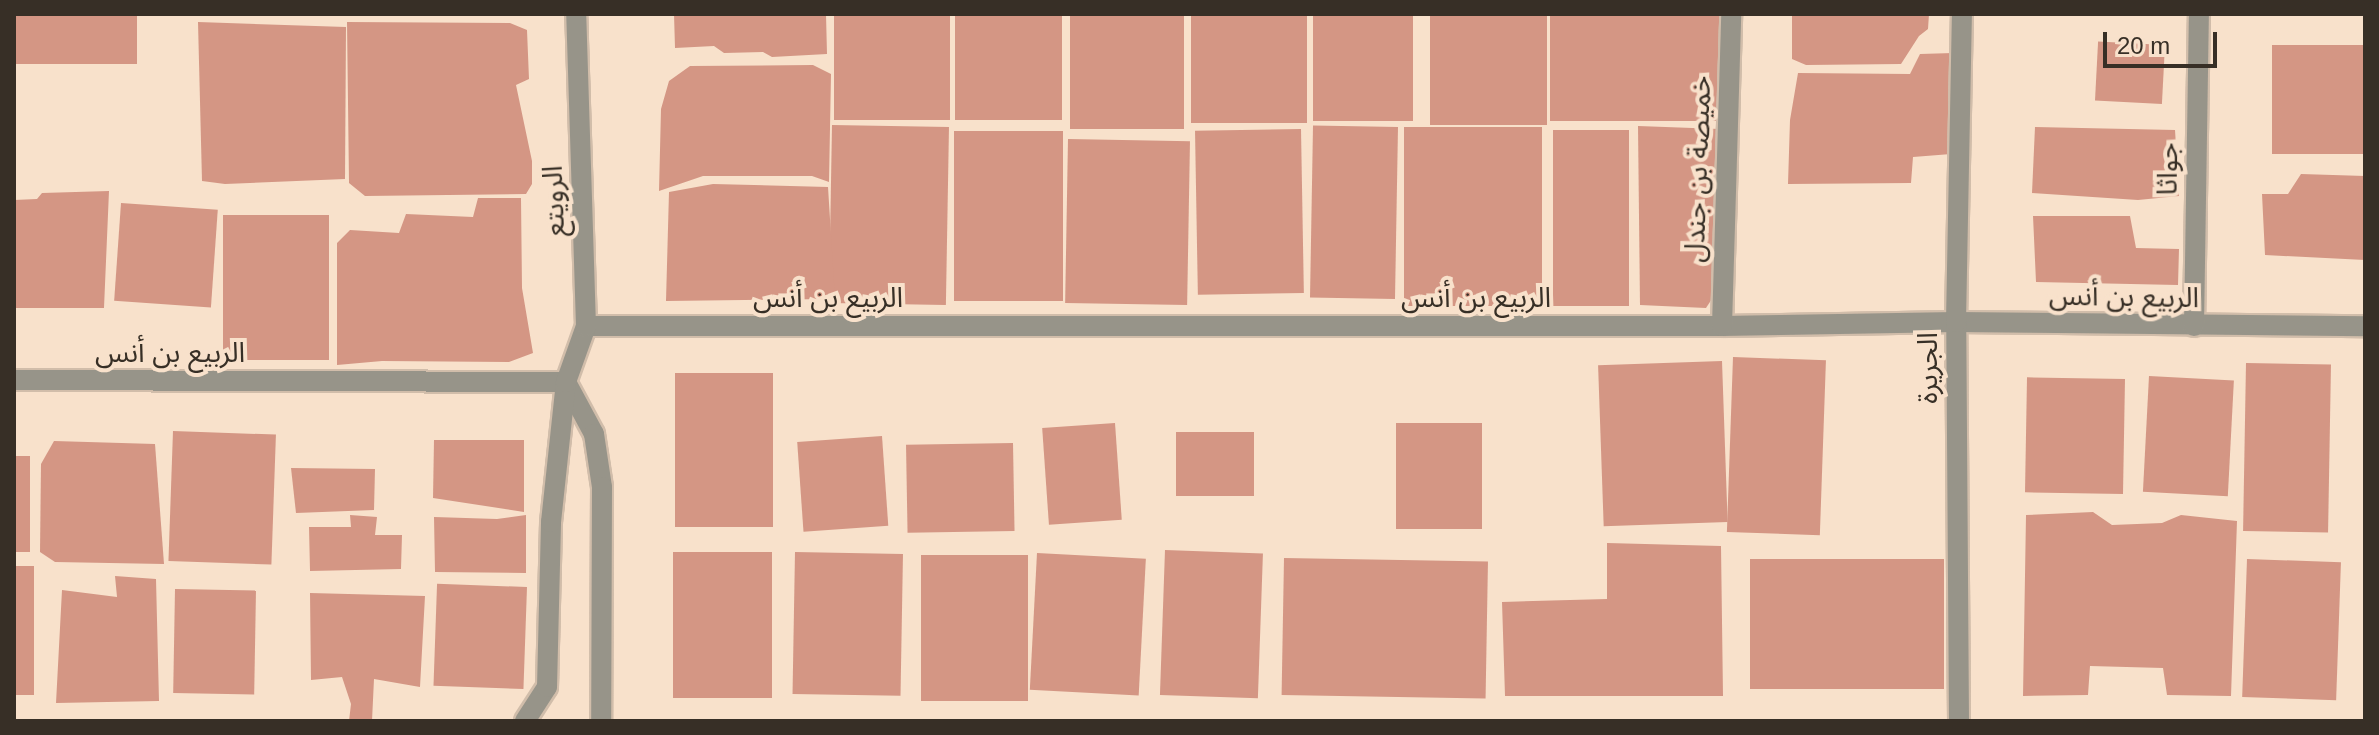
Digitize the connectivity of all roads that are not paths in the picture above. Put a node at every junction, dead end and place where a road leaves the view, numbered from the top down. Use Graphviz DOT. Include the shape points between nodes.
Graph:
graph roads {
  1 [pos="576,14"];
  2 [pos="1731,14"];
  3 [pos="1962,14"];
  4 [pos="2199,14"];
  5 [pos="1956,322"];
  6 [pos="586,326"];
  7 [pos="1722,326"];
  8 [pos="2194,326"];
  9 [pos="2365,326"];
  10 [pos="14,380"];
  11 [pos="566,382"];
  12 [pos="525,721"];
  13 [pos="601,721"];
  14 [pos="1959,721"];
  1 -- 6 [label="street, الرويتع"];
  2 -- 7 [label="street, خميصة بن جندل"];
  3 -- 5 [label="street, الجريرة"];
  4 -- 8 [label="street, جواثا"];
  5 -- 7 [label="street, الربيع بن أنس"];
  5 -- 8 [label="street, الربيع بن أنس"];
  5 -- 14 [label="street, الجريرة"];
  6 -- 7 [label="street, الربيع بن أنس"];
  6 -- 11 [label="street, الرويتع"];
  8 -- 9 [label="street, الربيع بن أنس"];
  10 -- 11 [label="street, الربيع بن أنس"];
  11 -- 12 [label="street, الرويتع" via="551,522 547,687"];
  11 -- 13 [label="street" via="594,434 602,487"];
}
